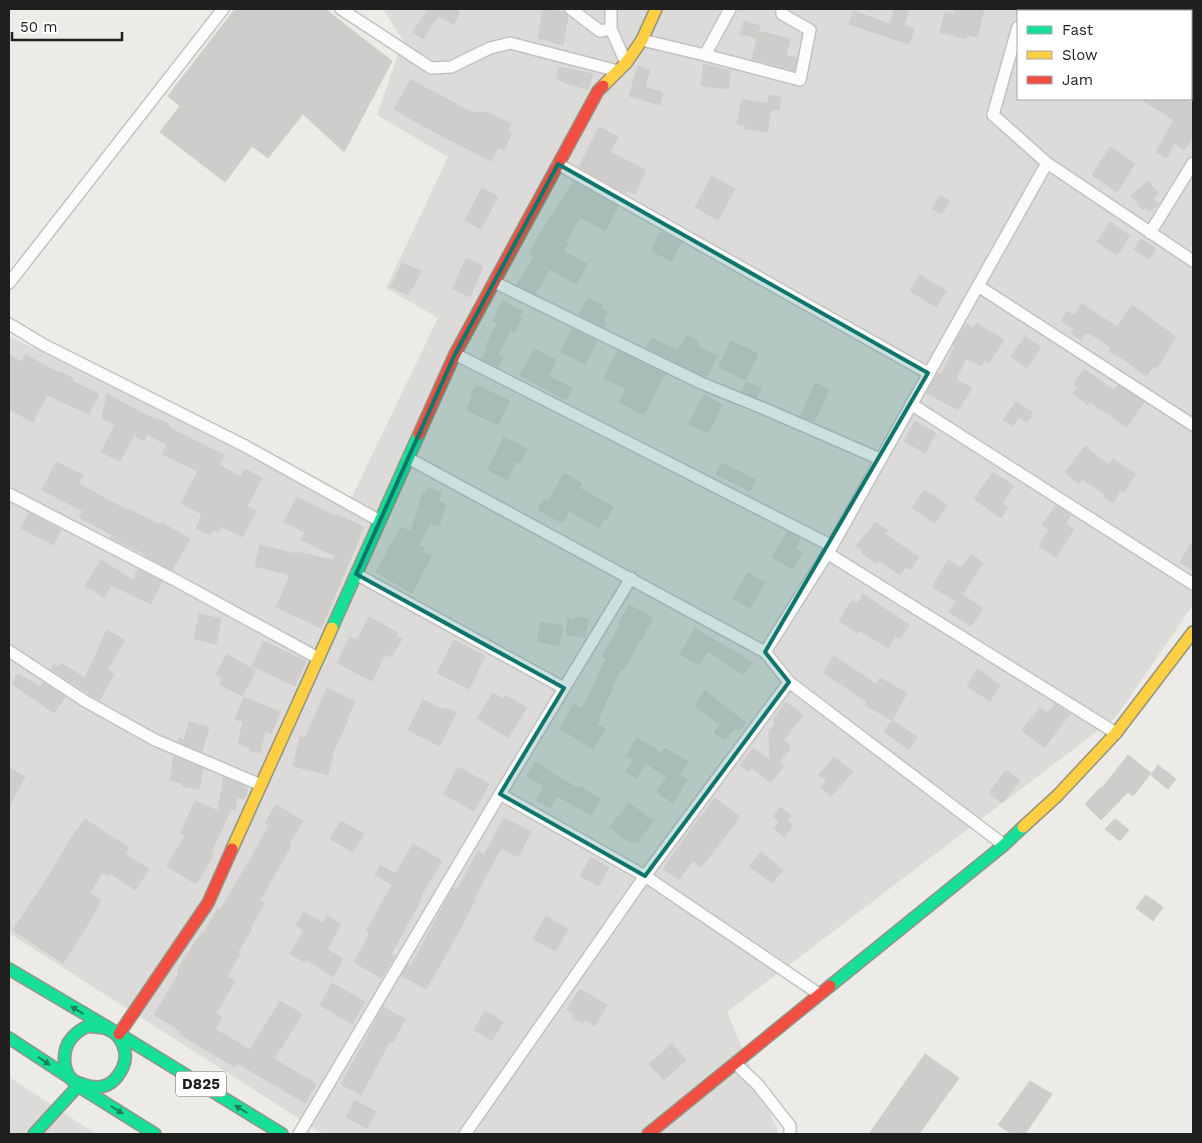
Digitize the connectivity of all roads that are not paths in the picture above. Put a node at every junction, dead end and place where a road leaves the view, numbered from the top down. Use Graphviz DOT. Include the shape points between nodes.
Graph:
graph roads {
  1 [pos="223,9"];
  2 [pos="340,9"];
  3 [pos="571,9"];
  4 [pos="611,9"];
  5 [pos="656,9"];
  6 [pos="730,9"];
  7 [pos="782,9"];
  8 [pos="611,29"];
  9 [pos="1017,31"];
  10 [pos="642,40"];
  11 [pos="705,54"];
  12 [pos="622,67"];
  13 [pos="1047,163"];
  14 [pos="1193,163"];
  15 [pos="558,164"];
  16 [pos="1150,233"];
  17 [pos="1193,261"];
  18 [pos="494,282"];
  19 [pos="9,283"];
  20 [pos="978,286"];
  21 [pos="9,324"];
  22 [pos="455,354"];
  23 [pos="928,373"];
  24 [pos="911,404"];
  25 [pos="1193,425"];
  26 [pos="408,458"];
  27 [pos="880,460"];
  28 [pos="9,494"];
  29 [pos="380,520"];
  30 [pos="830,549"];
  31 [pos="356,574"];
  32 [pos="631,578"];
  33 [pos="1193,584"];
  34 [pos="1193,632"];
  35 [pos="9,651"];
  36 [pos="765,652"];
  37 [pos="318,658"];
  38 [pos="789,682"];
  39 [pos="564,688"];
  40 [pos="1116,734"];
  41 [pos="261,785"];
  42 [pos="500,794"];
  43 [pos="1004,845"];
  44 [pos="645,876"];
  45 [pos="9,969"];
  46 [pos="819,994"];
  47 [pos="114,1031"];
  48 [pos="9,1038"];
  49 [pos="734,1063"];
  50 [pos="74,1082"];
  51 [pos="34,1134"];
  52 [pos="155,1134"];
  53 [pos="282,1134"];
  54 [pos="299,1134"];
  55 [pos="465,1134"];
  56 [pos="648,1134"];
  57 [pos="790,1134"];
  1 -- 19 [label="street"];
  2 -- 12 [label="street" via="431,68 451,67 490,48 510,43"];
  3 -- 8 [label="street" via="600,31"];
  4 -- 8 [label="street"];
  5 -- 10 [label="main road"];
  6 -- 11 [label="street"];
  7 -- 11 [label="street" via="782,14 810,30 800,80"];
  8 -- 12 [label="street"];
  9 -- 13 [label="street" via="993,115"];
  10 -- 11 [label="street"];
  10 -- 12 [label="main road"];
  12 -- 15 [label="main road" via="598,92"];
  13 -- 16 [label="street"];
  13 -- 20 [label="street"];
  14 -- 16 [label="street"];
  15 -- 18 [label="main road"];
  15 -- 23 [label="street"];
  16 -- 17 [label="street"];
  18 -- 22 [label="main road"];
  18 -- 27 [label="street" via="700,383"];
  20 -- 23 [label="street"];
  20 -- 25 [label="street"];
  21 -- 29 [label="street"];
  22 -- 26 [label="main road"];
  22 -- 30 [label="street"];
  23 -- 24 [label="street"];
  24 -- 27 [label="street"];
  24 -- 33 [label="street"];
  26 -- 29 [label="main road"];
  26 -- 32 [label="street"];
  27 -- 30 [label="street"];
  28 -- 37 [label="street"];
  29 -- 31 [label="main road"];
  30 -- 36 [label="street"];
  30 -- 40 [label="street"];
  31 -- 37 [label="main road"];
  31 -- 39 [label="street"];
  32 -- 36 [label="street"];
  32 -- 39 [label="street"];
  34 -- 40 [label="main road"];
  35 -- 41 [label="street" via="85,701 155,740"];
  36 -- 38 [label="street"];
  37 -- 41 [label="main road"];
  38 -- 43 [label="street"];
  38 -- 44 [label="street"];
  39 -- 42 [label="street"];
  40 -- 43 [label="main road" via="1057,796"];
  41 -- 47 [label="main road" via="208,903"];
  42 -- 44 [label="street"];
  42 -- 54 [label="street"];
  43 -- 46 [label="main road"];
  44 -- 46 [label="street"];
  44 -- 55 [label="street"];
  47 -- 45 [label="main road, D825, one-way"];
  46 -- 49 [label="main road"];
  47 -- 50 [label="main road" via="88,1026 70,1037 64,1057 65,1068"];
  47 -- 50 [label="main road" via="126,1053 126,1063 116,1080 98,1088"];
  53 -- 47 [label="main road, D825, one-way"];
  48 -- 50 [label="main road, one-way"];
  49 -- 56 [label="main road"];
  49 -- 57 [label="street" via="758,1085 790,1126"];
  50 -- 51 [label="main road"];
  50 -- 52 [label="main road, one-way"];
}
